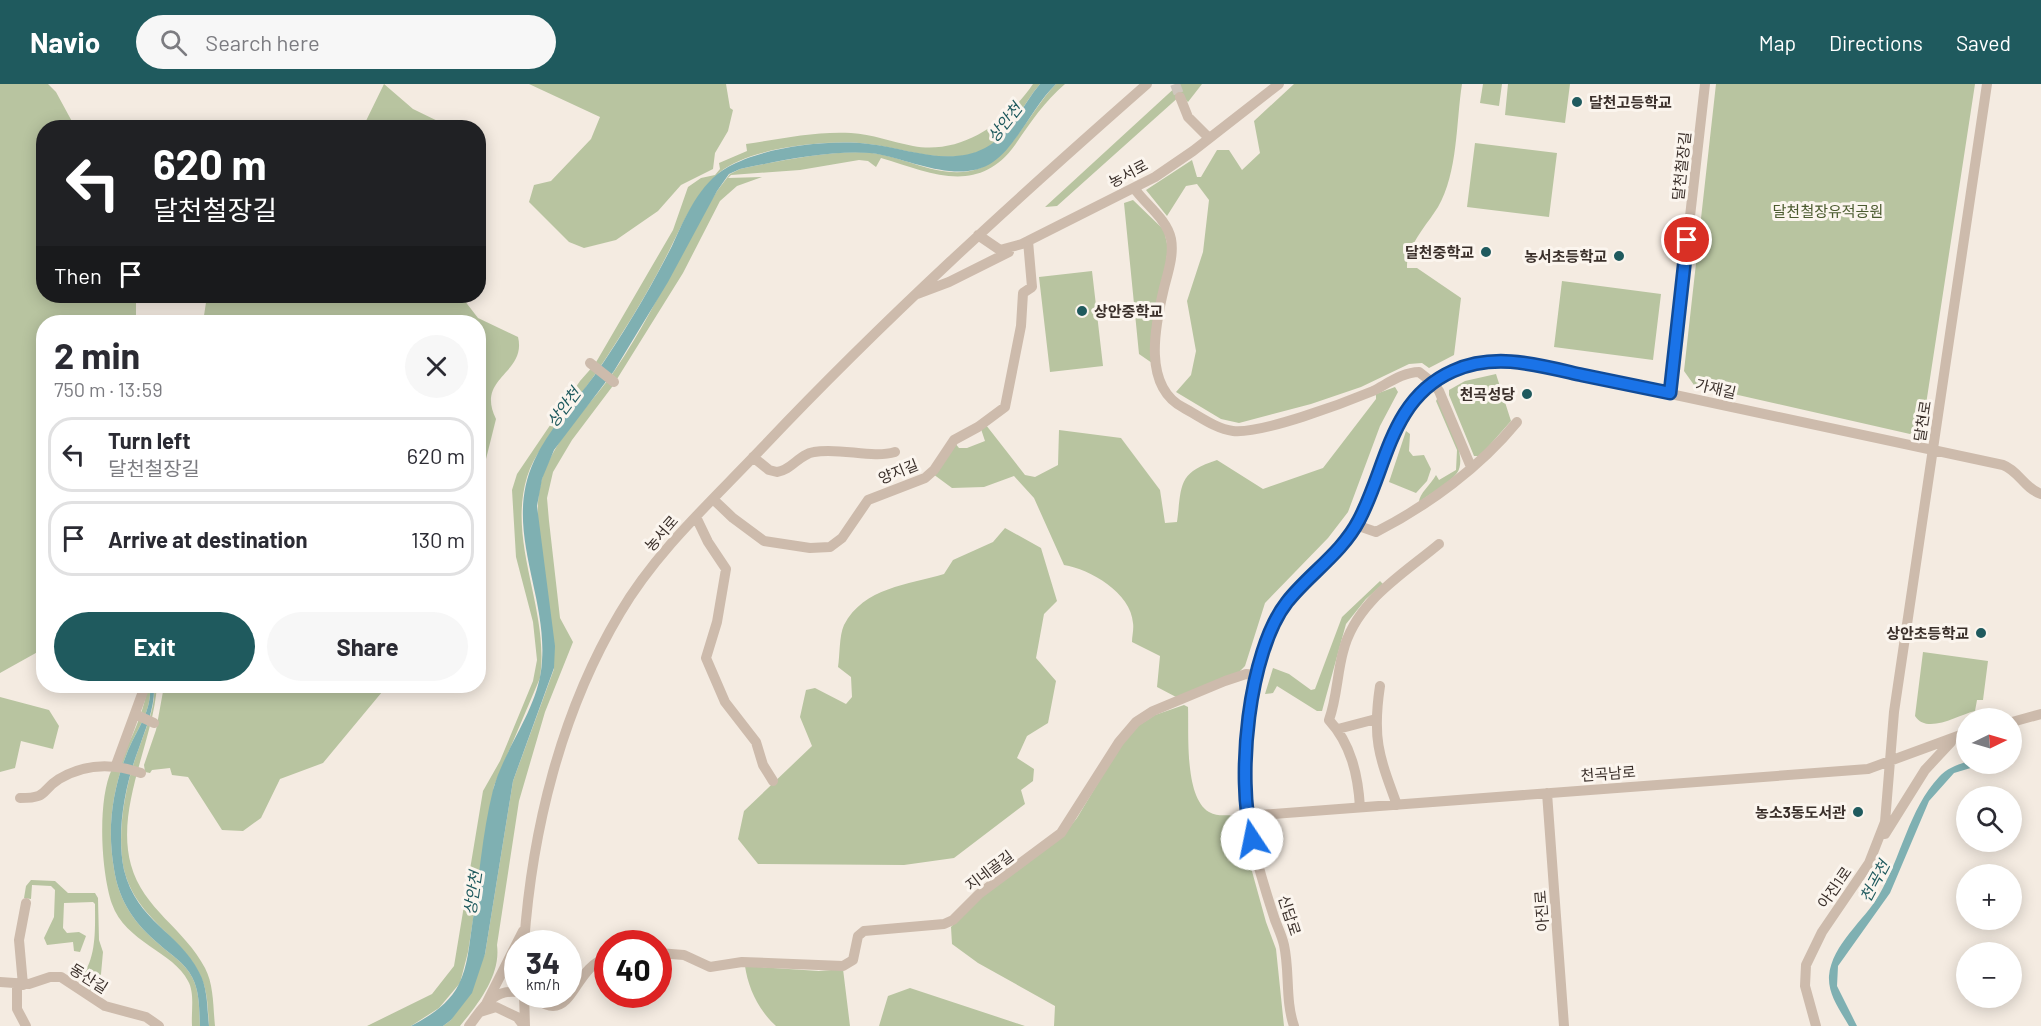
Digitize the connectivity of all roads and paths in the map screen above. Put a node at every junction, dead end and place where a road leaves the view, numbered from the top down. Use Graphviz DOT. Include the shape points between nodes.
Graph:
graph roads {
  1 [pos="1147,84"];
  2 [pos="1279,84"];
  3 [pos="1705,84"];
  4 [pos="1987,84"];
  5 [pos="1180,97"];
  6 [pos="1209,138"];
  7 [pos="1134,188"];
  8 [pos="978,235"];
  9 [pos="1025,243"];
  10 [pos="914,295"];
  11 [pos="592,364"];
  12 [pos="614,382"];
  13 [pos="1433,382"];
  14 [pos="1670,393"];
  15 [pos="1517,422"];
  16 [pos="895,452"];
  17 [pos="1932,452"];
  18 [pos="753,457"];
  19 [pos="1471,467"];
  20 [pos="2041,495"];
  21 [pos="713,499"];
  22 [pos="696,517"];
  23 [pos="1356,525"];
  24 [pos="1439,544"];
  25 [pos="1258,675"];
  26 [pos="1380,686"];
  27 [pos="144,693"];
  28 [pos="2041,714"];
  29 [pos="138,715"];
  30 [pos="2022,719"];
  31 [pos="1376,720"];
  32 [pos="153,722"];
  33 [pos="1338,729"];
  34 [pos="1956,737"];
  35 [pos="1956,740"];
  36 [pos="1889,763"];
  37 [pos="118,765"];
  38 [pos="139,772"];
  39 [pos="773,781"];
  40 [pos="1547,793"];
  41 [pos="20,798"];
  42 [pos="1397,804"];
  43 [pos="1360,807"];
  44 [pos="1247,816"];
  45 [pos="1876,847"];
  46 [pos="26,903"];
  47 [pos="526,920"];
  48 [pos="525,930"];
  49 [pos="672,954"];
  50 [pos="594,964"];
  51 [pos="582,977"];
  52 [pos="0,982"];
  53 [pos="20,984"];
  54 [pos="504,993"];
  55 [pos="525,1008"];
  56 [pos="481,1010"];
  57 [pos="26,1026"];
  58 [pos="159,1026"];
  59 [pos="469,1026"];
  60 [pos="525,1026"];
  61 [pos="1294,1026"];
  62 [pos="1564,1026"];
  63 [pos="1816,1026"];
  1 -- 8 [label="street, 농서로"];
  2 -- 6 [label="street, 농서로"];
  3 -- 14 [label="street, 달천철장길"];
  4 -- 17 [label="street, 달천로"];
  5 -- 6 [label="street" via="1188,117"];
  6 -- 7 [label="street, 농서로"];
  7 -- 9 [label="street, 농서로"];
  7 -- 13 [label="street" via="1171,239 1156,358 1163,390 1177,404 1239,431 1326,408 1411,373 1423,373"];
  8 -- 9 [label="street, 농서로" via="996,249 1006,250"];
  8 -- 10 [label="street, 농서로"];
  9 -- 10 [label="street" via="980,268"];
  9 -- 21 [label="street, 양지길" via="1032,287 1023,293 1021,326 1005,407 954,440 931,474 868,500 842,538 826,548 764,541"];
  10 -- 18 [label="street, 농서로"];
  11 -- 12 [label="street"];
  13 -- 14 [label="street, 가재길" via="1469,365 1511,361"];
  13 -- 19 [label="street" via="1447,405"];
  13 -- 23 [label="street, 가재길" via="1412,401 1400,420"];
  14 -- 17 [label="street, 가재길"];
  15 -- 19 [label="street" via="1492,451"];
  16 -- 18 [label="street" via="813,452 777,472"];
  17 -- 20 [label="street, 가재길" via="2003,465"];
  17 -- 36 [label="street, 달천로"];
  18 -- 21 [label="street, 농서로"];
  19 -- 23 [label="street" via="1438,494 1378,531"];
  21 -- 22 [label="street, 농서로"];
  22 -- 39 [label="street" via="726,569 706,658 725,702 756,742"];
  22 -- 47 [label="street, 농서로" via="665,549 621,611 581,690 547,795"];
  23 -- 25 [label="street, 가재길" via="1285,604 1273,626"];
  24 -- 33 [label="street" via="1367,605 1350,630 1329,720"];
  25 -- 44 [label="street, 가재길" via="1251,698 1247,741"];
  25 -- 49 [label="street, 지네골길" via="1246,674 1225,681 1136,722 1061,832 979,894 948,923 864,931 858,936 853,960 843,966 742,962 710,967"];
  26 -- 31 [label="street"];
  27 -- 29 [label="street"];
  28 -- 30 [label="street"];
  29 -- 32 [label="street"];
  29 -- 37 [label="street"];
  31 -- 33 [label="street"];
  31 -- 42 [label="street" via="1380,760"];
  33 -- 43 [label="street" via="1352,760"];
  34 -- 36 [label="street, 천곡남로"];
  35 -- 45 [label="street" via="1925,770"];
  36 -- 40 [label="street, 천곡남로" via="1868,769"];
  36 -- 45 [label="street, 아진1로" via="1886,818"];
  37 -- 38 [label="street"];
  37 -- 41 [label="street" via="83,770 59,779 42,796"];
  40 -- 42 [label="street, 천곡남로"];
  40 -- 62 [label="street, 아진로"];
  42 -- 43 [label="street, 천곡남로"];
  43 -- 44 [label="street, 천곡남로"];
  44 -- 61 [label="street, 신답로" via="1284,943"];
  45 -- 63 [label="street, 아진1로" via="1809,956 1805,986"];
  46 -- 53 [label="street" via="19,940"];
  47 -- 48 [label="street, 농서로"];
  47 -- 56 [label="street" via="522,935"];
  50 -- 51 [label="street"];
  52 -- 53 [label="street, 동산길"];
  53 -- 57 [label="street" via="17,1009"];
  53 -- 58 [label="street, 동산길" via="61,977 105,1006 146,1017"];
  54 -- 56 [label="street" via="497,994"];
  55 -- 60 [label="street"];
  56 -- 59 [label="street"];
  56 -- 60 [label="street" via="496,1007 517,1017"];
}
